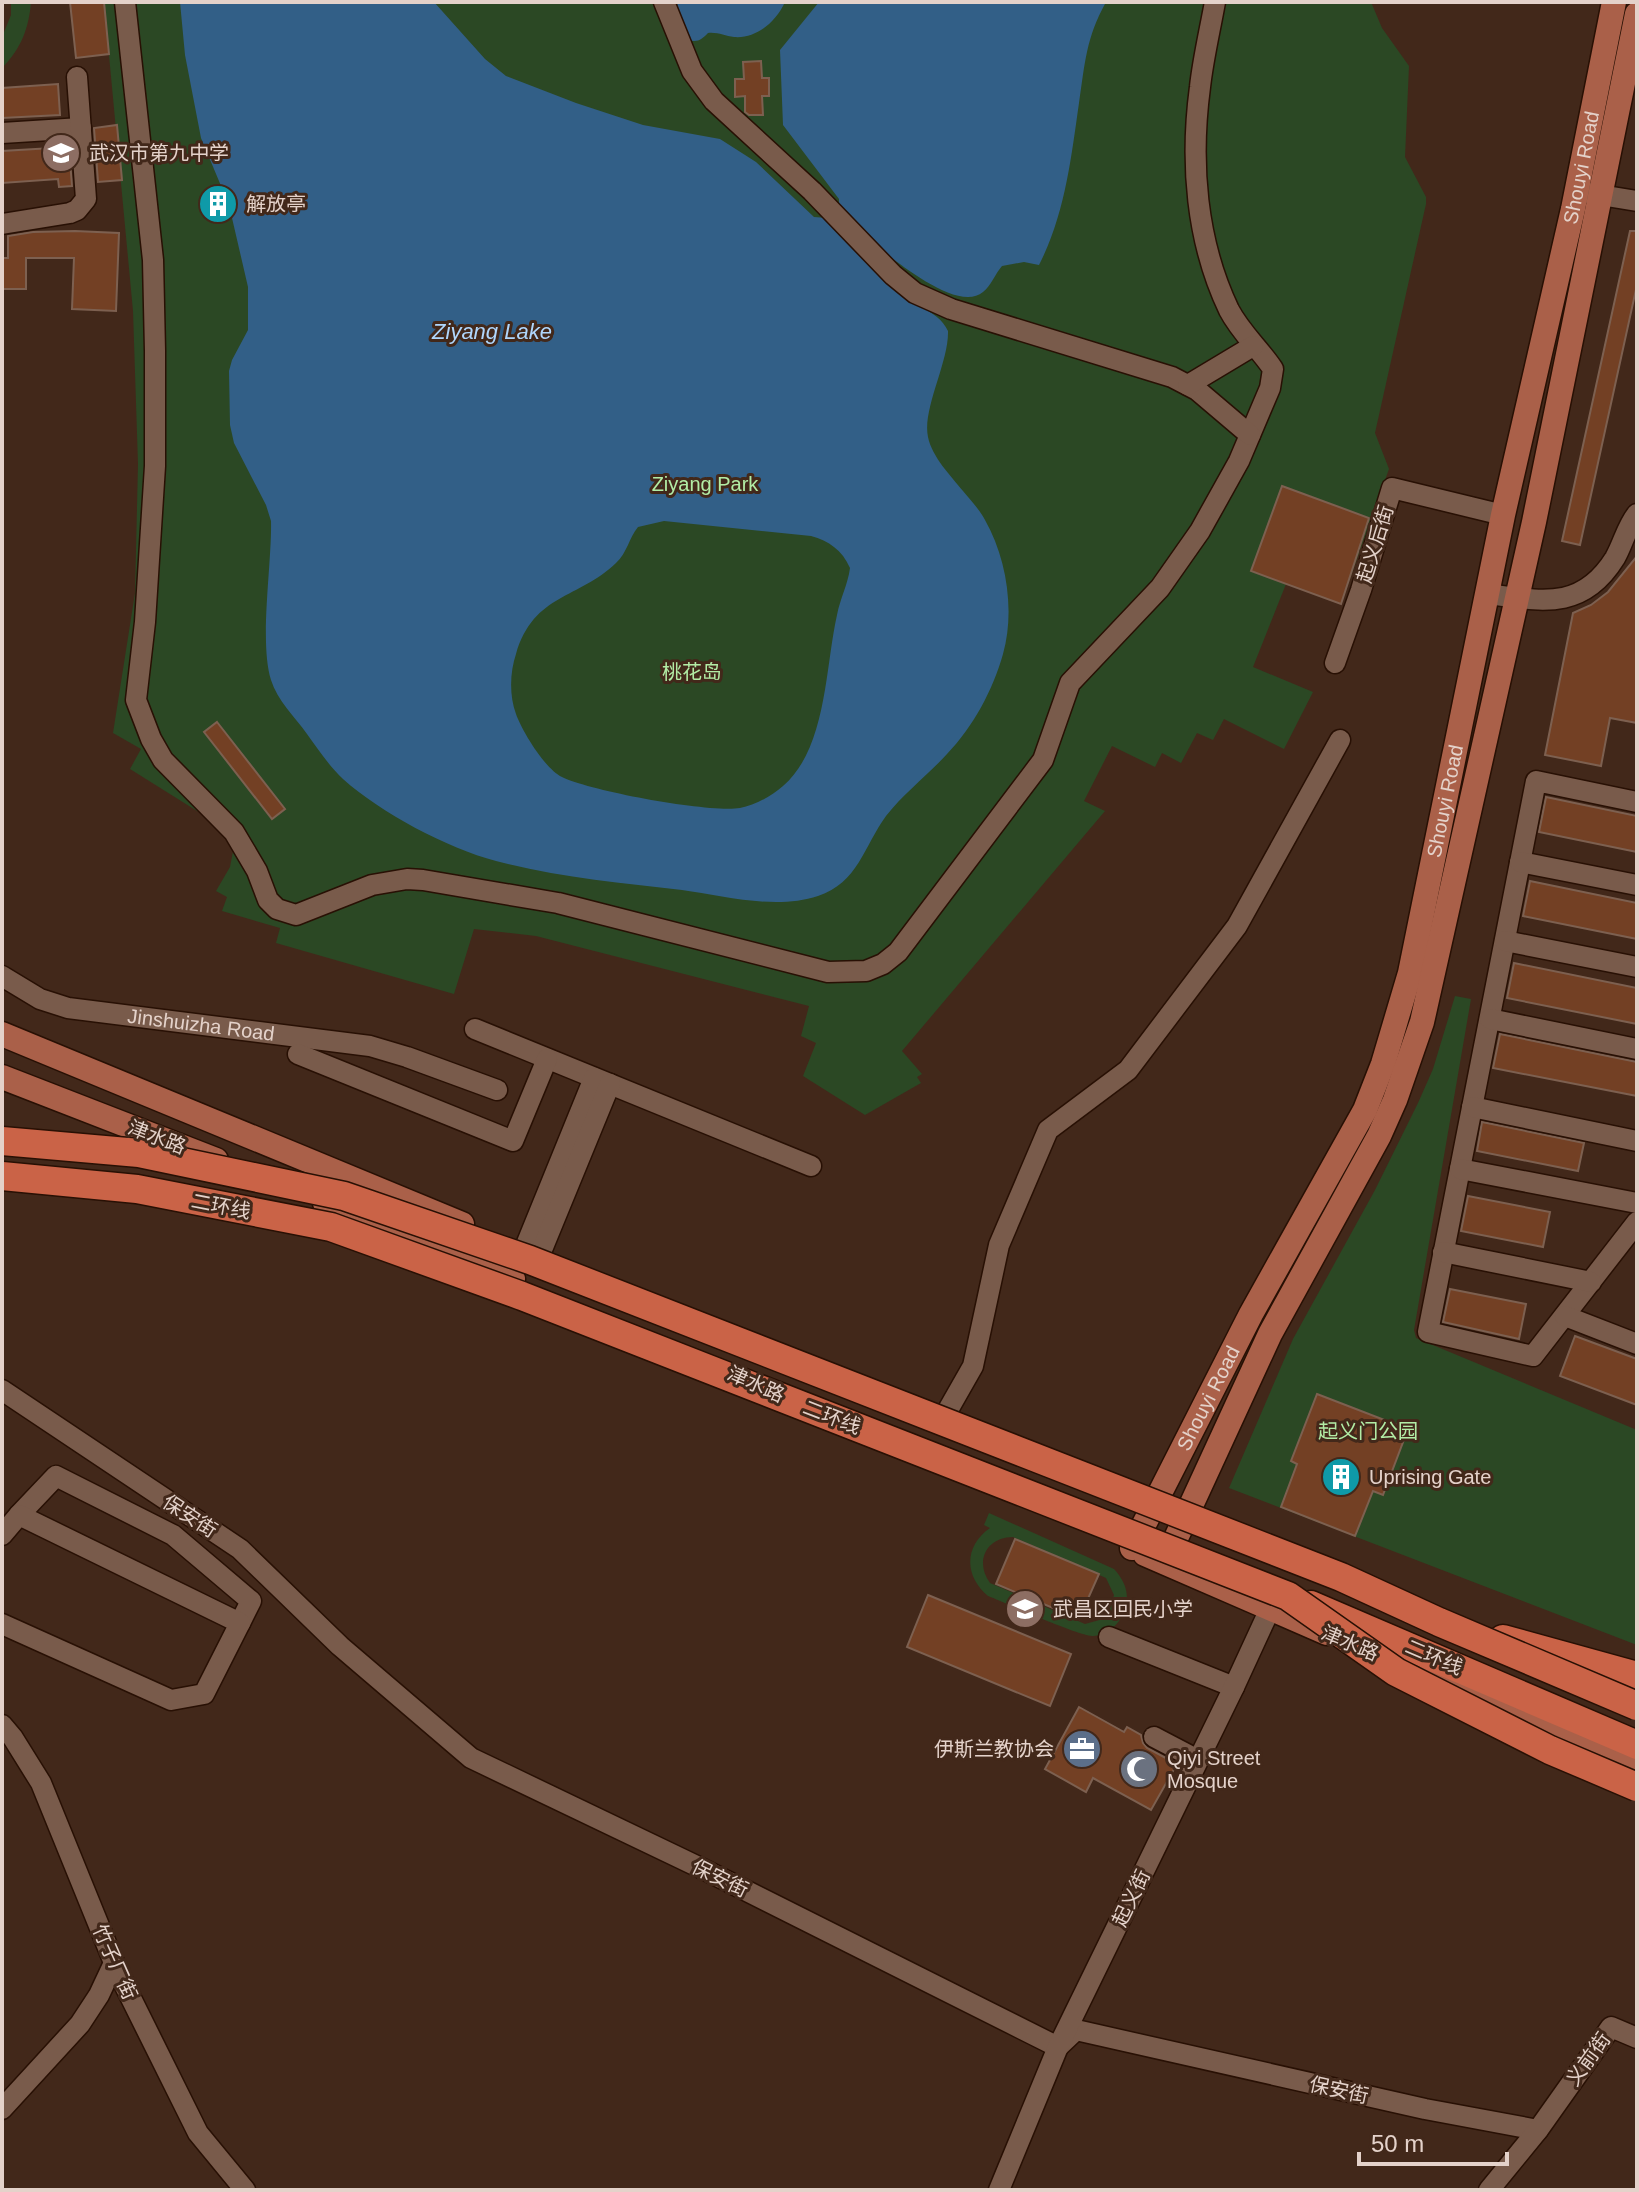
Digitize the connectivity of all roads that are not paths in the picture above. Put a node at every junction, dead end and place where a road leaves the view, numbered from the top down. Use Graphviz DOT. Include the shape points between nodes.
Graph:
graph roads {
  1 [pos="125,2"];
  2 [pos="664,2"];
  3 [pos="1215,2"];
  4 [pos="1614,2"];
  5 [pos="1637,14"];
  6 [pos="77,77"];
  7 [pos="81,128"];
  8 [pos="2,133"];
  9 [pos="1578,184"];
  10 [pos="1637,187"];
  11 [pos="1603,188"];
  12 [pos="1637,201"];
  13 [pos="2,224"];
  14 [pos="1253,346"];
  15 [pos="1188,385"];
  16 [pos="1250,435"];
  17 [pos="1637,514"];
  18 [pos="1503,515"];
  19 [pos="1488,594"];
  20 [pos="1516,598"];
  21 [pos="1335,663"];
  22 [pos="1340,740"];
  23 [pos="1637,802"];
  24 [pos="1520,862"];
  25 [pos="1637,885"];
  26 [pos="1505,941"];
  27 [pos="1637,967"];
  28 [pos="2,976"];
  29 [pos="1490,1019"];
  30 [pos="475,1029"];
  31 [pos="2,1034"];
  32 [pos="1637,1049"];
  33 [pos="298,1054"];
  34 [pos="547,1059"];
  35 [pos="2,1077"];
  36 [pos="602,1081"];
  37 [pos="497,1090"];
  38 [pos="1472,1107"];
  39 [pos="2,1141"];
  40 [pos="1637,1141"];
  41 [pos="811,1166"];
  42 [pos="1460,1169"];
  43 [pos="2,1176"];
  44 [pos="1637,1203"];
  45 [pos="1637,1222"];
  46 [pos="1443,1252"];
  47 [pos="532,1253"];
  48 [pos="1591,1282"];
  49 [pos="1565,1316"];
  50 [pos="1637,1344"];
  51 [pos="2,1390"];
  52 [pos="940,1424"];
  53 [pos="1149,1513"];
  54 [pos="19,1515"];
  55 [pos="1183,1527"];
  56 [pos="2,1535"];
  57 [pos="1132,1548"];
  58 [pos="1165,1562"];
  59 [pos="1279,1602"];
  60 [pos="1439,1622"];
  61 [pos="240,1623"];
  62 [pos="2,1624"];
  63 [pos="1109,1637"];
  64 [pos="1637,1676"];
  65 [pos="1234,1687"];
  66 [pos="1637,1706"];
  67 [pos="2,1725"];
  68 [pos="1154,1737"];
  69 [pos="1637,1745"];
  70 [pos="1198,1760"];
  71 [pos="1637,1763"];
  72 [pos="1637,1787"];
  73 [pos="114,1963"];
  74 [pos="1637,2038"];
  75 [pos="1058,2047"];
  76 [pos="2,2109"];
  77 [pos="1538,2130"];
  78 [pos="245,2190"];
  79 [pos="999,2190"];
  80 [pos="1489,2190"];
  1 -- 16 [label="street" via="153,260 155,336 155,466 136,700 163,760 234,832 268,900 284,912 303,914 389,881 423,880 558,903 812,969 854,972 883,964 910,937 1033,777 1050,744 1067,688 1160,588 1216,505"];
  2 -- 15 [label="street" via="692,71 714,101 899,280 928,300"];
  3 -- 14 [label="street" via="1197,111 1197,205 1229,310"];
  4 -- 9 [label="main road, Shouyi Road"];
  5 -- 11 [label="main road, Shouyi Road"];
  6 -- 7 [label="street"];
  7 -- 8 [label="street"];
  7 -- 13 [label="street" via="87,191 82,205 70,213"];
  9 -- 11 [label="street"];
  9 -- 18 [label="main road, Shouyi Road"];
  10 -- 11 [label="street"];
  11 -- 12 [label="street"];
  11 -- 20 [label="main road, Shouyi Road"];
  14 -- 15 [label="street"];
  14 -- 16 [label="street" via="1275,372"];
  15 -- 16 [label="street"];
  17 -- 20 [label="street" via="1606,572 1590,588 1565,599"];
  18 -- 19 [label="main road, Shouyi Road"];
  18 -- 21 [label="street, 起义后街" via="1392,488"];
  19 -- 20 [label="street"];
  19 -- 53 [label="main road, Shouyi Road" via="1410,973 1383,1064 1365,1110 1251,1314"];
  20 -- 55 [label="main road, Shouyi Road" via="1431,986 1395,1100 1270,1334"];
  22 -- 52 [label="street" via="1237,926 1128,1070 1048,1130 999,1245 973,1366"];
  23 -- 24 [label="street" via="1536,781"];
  24 -- 25 [label="street"];
  24 -- 26 [label="street"];
  26 -- 27 [label="street"];
  26 -- 29 [label="street"];
  28 -- 37 [label="street, Jinshuizha Road" via="40,999 68,1008 338,1041 407,1057"];
  29 -- 32 [label="street"];
  29 -- 38 [label="street"];
  30 -- 34 [label="street"];
  31 -- 47 [label="main road, 津水路"];
  33 -- 34 [label="street" via="513,1141"];
  34 -- 36 [label="street"];
  35 -- 57 [label="main road, 津水路" via="458,1256"];
  36 -- 41 [label="street"];
  36 -- 47 [label="street"];
  38 -- 40 [label="street"];
  38 -- 42 [label="street"];
  39 -- 60 [label="highway, 二环线, bridge" via="139,1153 344,1196 530,1260 1341,1577"];
  42 -- 44 [label="street"];
  42 -- 46 [label="street"];
  43 -- 59 [label="highway, 二环线, bridge" via="137,1189 331,1227 522,1296"];
  45 -- 48 [label="street"];
  46 -- 48 [label="street"];
  46 -- 49 [label="street" via="1428,1332 1533,1356"];
  47 -- 52 [label="main road, 津水路"];
  48 -- 49 [label="street"];
  49 -- 50 [label="street"];
  51 -- 75 [label="street, 保安街" via="240,1549 340,1646 471,1758"];
  52 -- 53 [label="main road, 津水路"];
  53 -- 55 [label="main road, 津水路"];
  53 -- 57 [label="main road, Shouyi Road"];
  54 -- 56 [label="street"];
  54 -- 61 [label="street"];
  54 -- 61 [label="street" via="56,1476 173,1535 251,1601"];
  55 -- 58 [label="main road, Shouyi Road"];
  55 -- 66 [label="main road, 津水路"];
  57 -- 58 [label="main road, 津水路"];
  58 -- 59 [label="main road, 津水路"];
  59 -- 65 [label="street, 起义街"];
  59 -- 69 [label="highway, 二环线, bridge"];
  59 -- 71 [label="main road, 津水路"];
  59 -- 72 [label="highway, bridge" via="1396,1672 1550,1750"];
  60 -- 64 [label="highway, bridge"];
  60 -- 66 [label="highway, 二环线, bridge"];
  61 -- 62 [label="street" via="204,1694 171,1700"];
  63 -- 65 [label="street"];
  65 -- 70 [label="street, 起义街"];
  67 -- 73 [label="street, 竹子厂街" via="41,1783"];
  68 -- 70 [label="street"];
  70 -- 75 [label="street, 起义街"];
  73 -- 76 [label="street" via="80,2024"];
  73 -- 78 [label="street, 竹子厂街" via="198,2133"];
  74 -- 77 [label="street, 义前街" via="1611,2027"];
  75 -- 77 [label="street, 保安街" via="1076,2030"];
  75 -- 79 [label="street, 起义街"];
  77 -- 80 [label="street, 义前街"];
}
